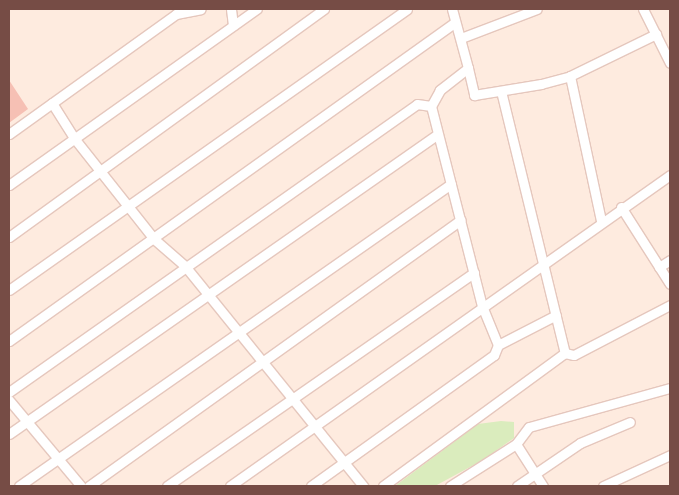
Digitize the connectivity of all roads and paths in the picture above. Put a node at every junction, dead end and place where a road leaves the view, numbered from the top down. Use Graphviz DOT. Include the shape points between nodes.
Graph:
graph roads {
  1 [pos="201,9"];
  2 [pos="231,9"];
  3 [pos="257,9"];
  4 [pos="324,9"];
  5 [pos="407,9"];
  6 [pos="452,9"];
  7 [pos="537,9"];
  8 [pos="643,9"];
  9 [pos="176,12"];
  10 [pos="454,23"];
  11 [pos="233,26"];
  12 [pos="656,34"];
  13 [pos="461,38"];
  14 [pos="670,63"];
  15 [pos="468,68"];
  16 [pos="570,76"];
  17 [pos="501,91"];
  18 [pos="52,103"];
  19 [pos="431,106"];
  20 [pos="9,134"];
  21 [pos="438,134"];
  22 [pos="74,138"];
  23 [pos="100,171"];
  24 [pos="670,175"];
  25 [pos="451,184"];
  26 [pos="9,186"];
  27 [pos="128,204"];
  28 [pos="620,207"];
  29 [pos="460,220"];
  30 [pos="601,220"];
  31 [pos="9,237"];
  32 [pos="154,238"];
  33 [pos="670,260"];
  34 [pos="543,262"];
  35 [pos="185,266"];
  36 [pos="659,267"];
  37 [pos="474,273"];
  38 [pos="670,284"];
  39 [pos="9,290"];
  40 [pos="208,294"];
  41 [pos="670,305"];
  42 [pos="482,306"];
  43 [pos="556,315"];
  44 [pos="237,331"];
  45 [pos="9,341"];
  46 [pos="498,345"];
  47 [pos="565,353"];
  48 [pos="262,362"];
  49 [pos="670,388"];
  50 [pos="9,392"];
  51 [pos="291,398"];
  52 [pos="9,400"];
  53 [pos="26,422"];
  54 [pos="630,422"];
  55 [pos="314,426"];
  56 [pos="9,434"];
  57 [pos="516,444"];
  58 [pos="670,455"];
  59 [pos="58,458"];
  60 [pos="344,463"];
  61 [pos="534,474"];
  62 [pos="19,486"];
  63 [pos="81,486"];
  64 [pos="89,486"];
  65 [pos="167,486"];
  66 [pos="230,486"];
  67 [pos="311,486"];
  68 [pos="363,486"];
  69 [pos="383,486"];
  70 [pos="450,486"];
  71 [pos="517,486"];
  72 [pos="543,486"];
  73 [pos="603,486"];
  1 -- 9 [label="street"];
  2 -- 11 [label="street"];
  3 -- 11 [label="street"];
  4 -- 23 [label="street"];
  5 -- 27 [label="street"];
  6 -- 10 [label="street"];
  7 -- 13 [label="street"];
  8 -- 12 [label="street"];
  9 -- 18 [label="street"];
  10 -- 13 [label="street"];
  10 -- 32 [label="street"];
  11 -- 22 [label="street"];
  12 -- 14 [label="street"];
  12 -- 16 [label="street"];
  13 -- 15 [label="street"];
  15 -- 17 [label="street" via="474,95"];
  15 -- 19 [label="street" via="440,90"];
  16 -- 17 [label="street"];
  16 -- 30 [label="street"];
  17 -- 34 [label="street"];
  18 -- 20 [label="street"];
  18 -- 22 [label="street"];
  19 -- 21 [label="street"];
  19 -- 35 [label="street" via="417,104"];
  21 -- 25 [label="street"];
  21 -- 40 [label="street"];
  22 -- 23 [label="street"];
  22 -- 26 [label="street"];
  23 -- 27 [label="street"];
  23 -- 31 [label="street"];
  24 -- 28 [label="street"];
  25 -- 29 [label="street"];
  25 -- 44 [label="street"];
  27 -- 32 [label="street"];
  27 -- 39 [label="street"];
  28 -- 30 [label="street"];
  28 -- 36 [label="street"];
  29 -- 37 [label="street"];
  29 -- 48 [label="street"];
  30 -- 34 [label="street"];
  32 -- 35 [label="street"];
  32 -- 45 [label="street"];
  33 -- 36 [label="street"];
  34 -- 42 [label="street"];
  34 -- 43 [label="street"];
  35 -- 40 [label="street"];
  35 -- 50 [label="street"];
  36 -- 38 [label="street"];
  37 -- 42 [label="street"];
  37 -- 51 [label="street"];
  40 -- 44 [label="street"];
  40 -- 53 [label="street"];
  41 -- 47 [label="street" via="574,355"];
  42 -- 46 [label="street"];
  42 -- 55 [label="street"];
  43 -- 46 [label="street"];
  43 -- 47 [label="street"];
  44 -- 48 [label="street"];
  44 -- 59 [label="street"];
  46 -- 60 [label="street" via="494,355"];
  47 -- 69 [label="street"];
  48 -- 51 [label="street"];
  48 -- 64 [label="street"];
  49 -- 57 [label="street" via="529,427"];
  51 -- 55 [label="street"];
  51 -- 65 [label="street"];
  52 -- 53 [label="street"];
  53 -- 56 [label="street"];
  53 -- 59 [label="street"];
  54 -- 61 [label="street" via="580,443"];
  55 -- 60 [label="street"];
  55 -- 66 [label="street"];
  57 -- 61 [label="street"];
  57 -- 70 [label="street"];
  58 -- 73 [label="street"];
  59 -- 62 [label="street"];
  59 -- 63 [label="street"];
  60 -- 67 [label="street"];
  60 -- 68 [label="street"];
  61 -- 71 [label="street"];
  61 -- 72 [label="street"];
}
